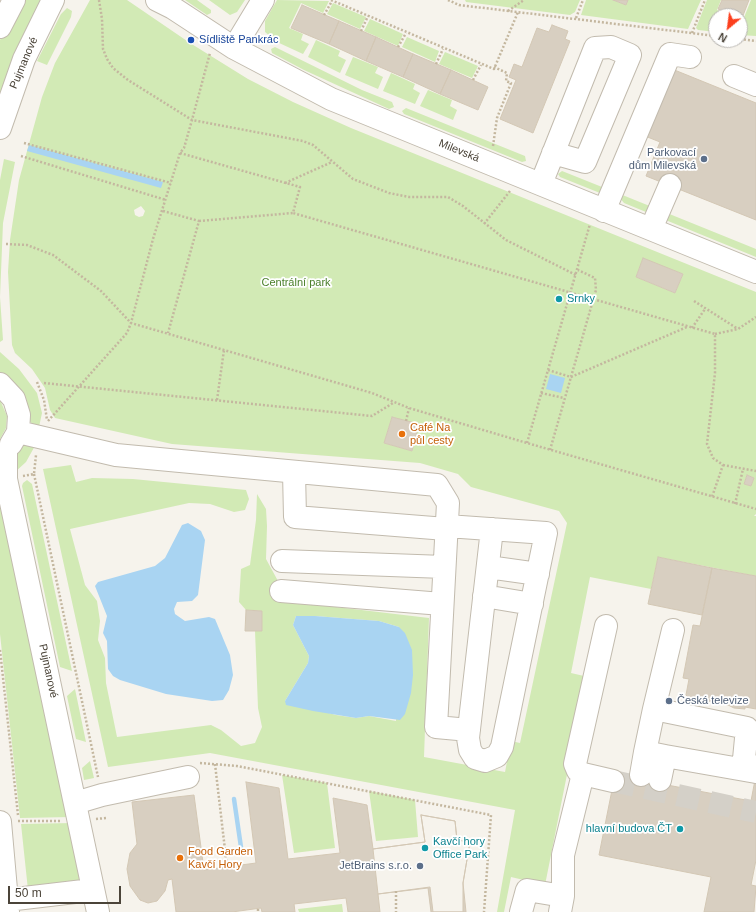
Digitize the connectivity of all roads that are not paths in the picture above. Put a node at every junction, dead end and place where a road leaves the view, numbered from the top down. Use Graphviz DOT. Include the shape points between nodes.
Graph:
graph roads {
  1 [pos="14,0"];
  2 [pos="53,0"];
  3 [pos="263,0"];
  4 [pos="164,3"];
  5 [pos="0,27"];
  6 [pos="234,48"];
  7 [pos="690,57"];
  8 [pos="734,76"];
  9 [pos="756,85"];
  10 [pos="0,128"];
  11 [pos="553,153"];
  12 [pos="541,184"];
  13 [pos="670,185"];
  14 [pos="598,216"];
  15 [pos="651,229"];
  16 [pos="756,272"];
  17 [pos="0,384"];
  18 [pos="18,432"];
  19 [pos="3,455"];
  20 [pos="294,472"];
  21 [pos="447,528"];
  22 [pos="492,529"];
  23 [pos="282,561"];
  24 [pos="444,567"];
  25 [pos="488,567"];
  26 [pos="538,574"];
  27 [pos="281,591"];
  28 [pos="484,596"];
  29 [pos="442,604"];
  30 [pos="532,604"];
  31 [pos="606,626"];
  32 [pos="673,630"];
  33 [pos="654,709"];
  34 [pos="469,730"];
  35 [pos="655,754"];
  36 [pos="191,770"];
  37 [pos="756,772"];
  38 [pos="583,774"];
  39 [pos="651,778"];
  40 [pos="613,781"];
  41 [pos="76,811"];
  42 [pos="13,823"];
  43 [pos="92,890"];
  44 [pos="41,904"];
  45 [pos="561,904"];
  46 [pos="7,906"];
  47 [pos="98,912"];
  48 [pos="521,912"];
  1 -- 5 [label="street"];
  2 -- 10 [label="street, Pujmanové" via="24,59"];
  3 -- 6 [label="street"];
  4 -- 6 [label="street, Milevská"];
  6 -- 12 [label="street, Milevská" via="331,99"];
  7 -- 14 [label="street" via="670,54"];
  8 -- 9 [label="street"];
  11 -- 11 [label="street" via="595,48 610,47 630,55 585,162"];
  11 -- 12 [label="street"];
  12 -- 14 [label="street, Milevská"];
  13 -- 15 [label="street"];
  14 -- 15 [label="street, Milevská"];
  15 -- 16 [label="street, Milevská"];
  17 -- 18 [label="street" via="14,399 19,415"];
  18 -- 19 [label="street"];
  18 -- 20 [label="street" via="116,455"];
  19 -- 41 [label="street, Pujmanové"];
  20 -- 21 [label="street" via="437,485 448,503"];
  20 -- 21 [label="street" via="295,516"];
  21 -- 22 [label="street"];
  21 -- 24 [label="street"];
  22 -- 25 [label="street"];
  22 -- 26 [label="street" via="546,533"];
  23 -- 24 [label="street"];
  24 -- 29 [label="street"];
  25 -- 26 [label="street"];
  25 -- 28 [label="street"];
  26 -- 30 [label="street"];
  27 -- 29 [label="street"];
  28 -- 30 [label="street"];
  28 -- 34 [label="street"];
  29 -- 34 [label="street" via="436,727"];
  30 -- 34 [label="street" via="502,747 497,756 485,762 474,758 470,750"];
  31 -- 38 [label="street" via="575,764 578,771"];
  32 -- 33 [label="street"];
  33 -- 35 [label="street"];
  33 -- 37 [label="street" via="747,728 744,758"];
  35 -- 37 [label="street"];
  35 -- 39 [label="street"];
  36 -- 41 [label="street" via="102,795"];
  38 -- 40 [label="street"];
  38 -- 45 [label="street" via="563,855"];
  41 -- 43 [label="street, Pujmanové"];
  42 -- 46 [label="street"];
  43 -- 44 [label="street"];
  43 -- 47 [label="street, Pujmanové"];
  44 -- 46 [label="street"];
  45 -- 48 [label="street" via="527,890"];
}
